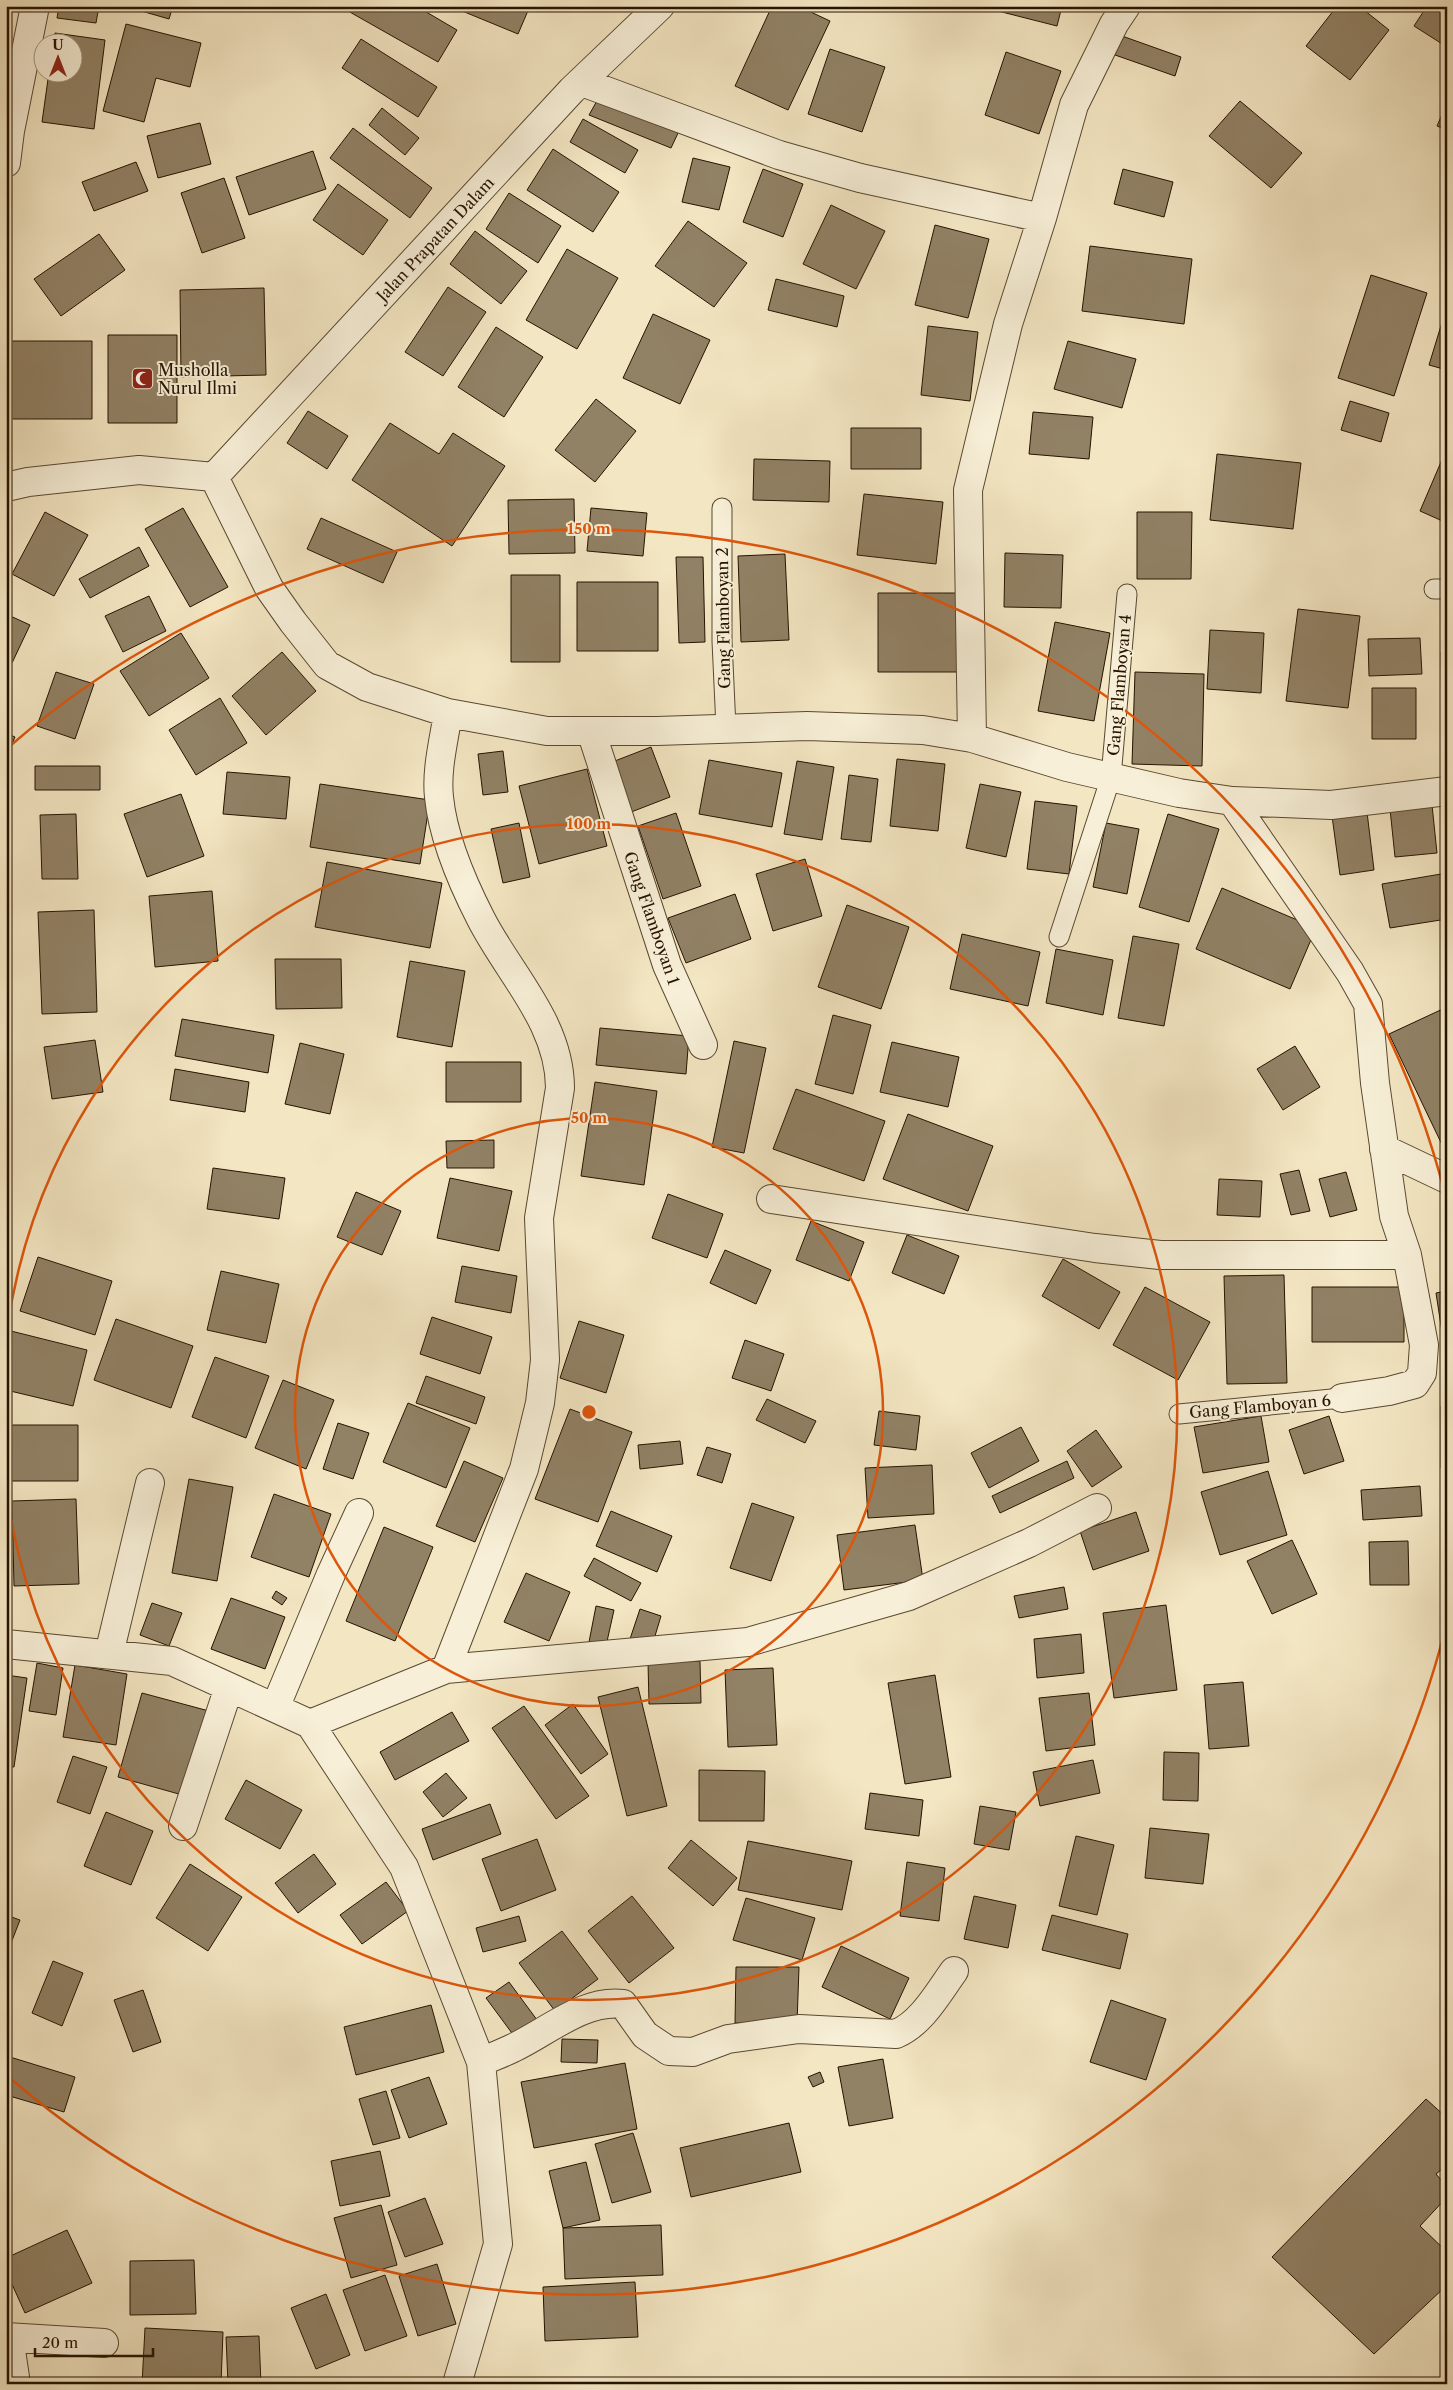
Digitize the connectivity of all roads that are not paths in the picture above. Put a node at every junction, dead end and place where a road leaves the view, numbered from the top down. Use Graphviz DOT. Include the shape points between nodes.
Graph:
graph roads {
  1 [pos="35,6"];
  2 [pos="660,6"];
  3 [pos="1126,6"];
  4 [pos="582,82"];
  5 [pos="6,163"];
  6 [pos="1042,218"];
  7 [pos="214,477"];
  8 [pos="6,487"];
  9 [pos="722,508"];
  10 [pos="1127,594"];
  11 [pos="448,713"];
  12 [pos="726,728"];
  13 [pos="590,731"];
  14 [pos="972,738"];
  15 [pos="1110,776"];
  16 [pos="1447,791"];
  17 [pos="1232,801"];
  18 [pos="1059,937"];
  19 [pos="702,1045"];
  20 [pos="1384,1149"];
  21 [pos="1447,1179"];
  22 [pos="771,1199"];
  23 [pos="1407,1255"];
  24 [pos="1342,1398"];
  25 [pos="1179,1414"];
  26 [pos="150,1483"];
  27 [pos="1097,1508"];
  28 [pos="359,1513"];
  29 [pos="6,1644"];
  30 [pos="109,1654"];
  31 [pos="446,1669"];
  32 [pos="229,1687"];
  33 [pos="275,1708"];
  34 [pos="310,1724"];
  35 [pos="183,1826"];
  36 [pos="954,1971"];
  37 [pos="481,2062"];
  38 [pos="8,2337"];
  39 [pos="104,2343"];
  40 [pos="16,2384"];
  41 [pos="457,2384"];
  1 -- 5 [label="street"];
  2 -- 4 [label="street, Jalan Prapatan Dalam"];
  3 -- 6 [label="street" via="1074,105"];
  4 -- 6 [label="street" via="779,155 860,178"];
  4 -- 7 [label="street, Jalan Prapatan Dalam"];
  6 -- 14 [label="street" via="1008,324 968,490"];
  7 -- 8 [label="street" via="139,470"];
  7 -- 11 [label="street" via="269,588 327,665 367,687"];
  9 -- 12 [label="lane, Gang Flamboyan 2"];
  10 -- 15 [label="lane, Gang Flamboyan 4"];
  11 -- 13 [label="street" via="547,731"];
  11 -- 31 [label="street" via="439,795 447,836 480,918 547,1027 560,1067 560,1088 539,1218 545,1360 540,1403 524,1469"];
  12 -- 13 [label="street"];
  12 -- 14 [label="street" via="807,726 922,730"];
  13 -- 19 [label="street, Gang Flamboyan 1" via="666,965"];
  14 -- 15 [label="street" via="1067,767"];
  15 -- 17 [label="street" via="1179,793"];
  15 -- 18 [label="lane, Gang Flamboyan 4"];
  16 -- 17 [label="street" via="1330,804"];
  17 -- 20 [label="street" via="1350,972 1368,1004"];
  20 -- 21 [label="street"];
  20 -- 23 [label="street" via="1394,1216"];
  22 -- 23 [label="street" via="1160,1255"];
  23 -- 24 [label="street" via="1424,1344 1420,1379 1403,1389"];
  24 -- 25 [label="lane, Gang Flamboyan 6"];
  26 -- 30 [label="street"];
  27 -- 31 [label="street" via="1029,1543 910,1596 748,1642"];
  28 -- 33 [label="street"];
  29 -- 30 [label="street"];
  30 -- 32 [label="street" via="172,1661"];
  31 -- 34 [label="street"];
  32 -- 33 [label="street"];
  32 -- 35 [label="street"];
  33 -- 34 [label="street"];
  34 -- 37 [label="street" via="404,1867"];
  36 -- 37 [label="street" via="919,2019 896,2034 799,2029 728,2039 693,2052 669,2051 645,2035 623,2004 610,2002 589,2008"];
  37 -- 41 [label="street" via="498,2244"];
  38 -- 39 [label="street"];
  38 -- 40 [label="street"];
}
